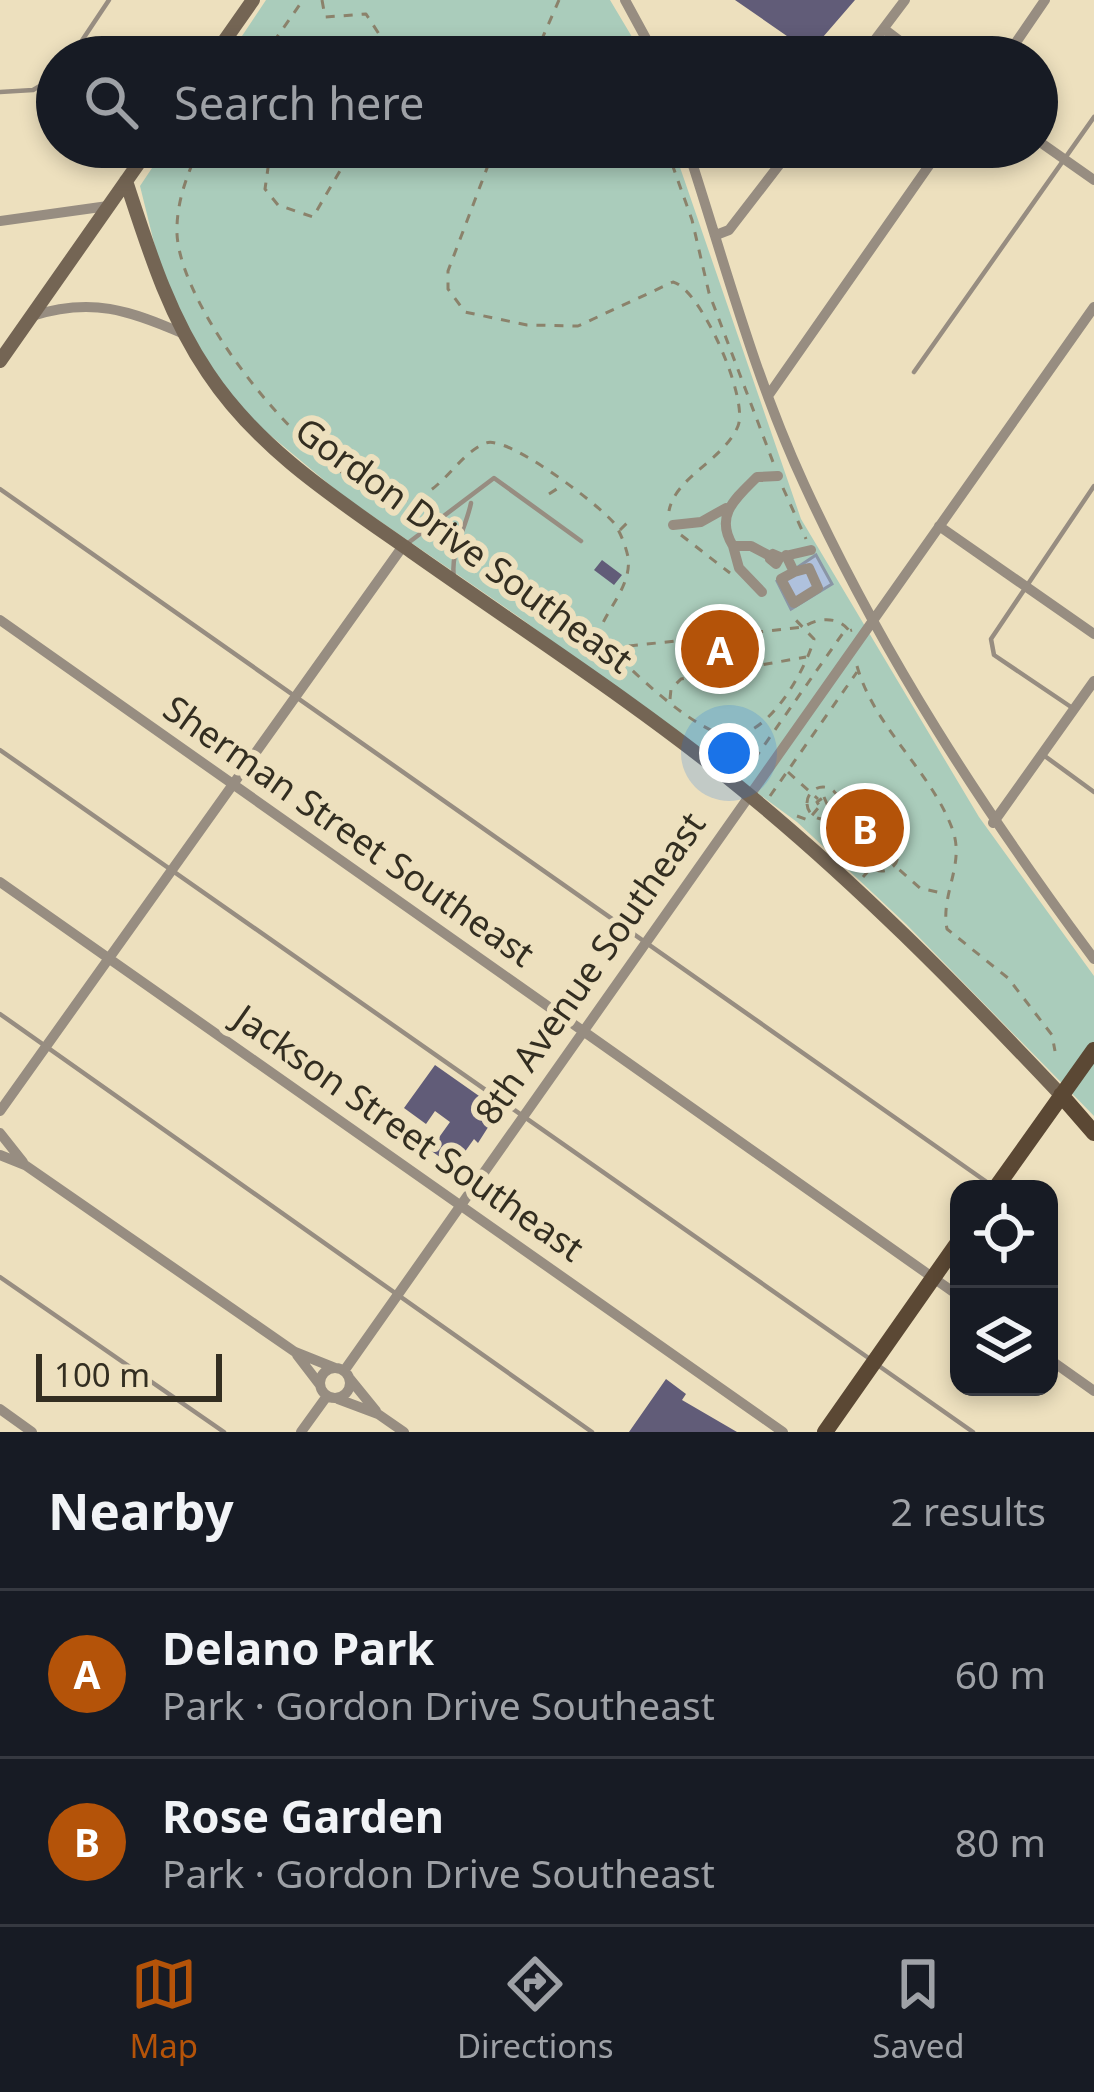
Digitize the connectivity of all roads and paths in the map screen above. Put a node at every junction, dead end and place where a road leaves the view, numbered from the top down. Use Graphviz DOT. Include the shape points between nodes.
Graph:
graph roads {
  1 [pos="109,0"];
  2 [pos="253,0"];
  3 [pos="303,0"];
  4 [pos="322,0"];
  5 [pos="559,0"];
  6 [pos="625,0"];
  7 [pos="904,0"];
  8 [pos="1045,0"];
  9 [pos="884,29"];
  10 [pos="85,36"];
  11 [pos="228,36"];
  12 [pos="278,36"];
  13 [pos="380,36"];
  14 [pos="543,36"];
  15 [pos="645,36"];
  16 [pos="878,36"];
  17 [pos="893,36"];
  18 [pos="1020,36"];
  19 [pos="36,88"];
  20 [pos="0,92"];
  21 [pos="1094,117"];
  22 [pos="1058,154"];
  23 [pos="1065,158"];
  24 [pos="135,168"];
  25 [pos="190,168"];
  26 [pos="268,168"];
  27 [pos="341,168"];
  28 [pos="487,168"];
  29 [pos="694,168"];
  30 [pos="777,168"];
  31 [pos="928,168"];
  32 [pos="1058,168"];
  33 [pos="1058,168"];
  34 [pos="1094,180"];
  35 [pos="126,181"];
  36 [pos="108,206"];
  37 [pos="0,221"];
  38 [pos="716,236"];
  39 [pos="1094,307"];
  40 [pos="31,317"];
  41 [pos="184,334"];
  42 [pos="0,361"];
  43 [pos="914,372"];
  44 [pos="768,395"];
  45 [pos="772,471"];
  46 [pos="565,484"];
  47 [pos="1094,486"];
  48 [pos="0,489"];
  49 [pos="549,494"];
  50 [pos="472,500"];
  51 [pos="726,508"];
  52 [pos="632,518"];
  53 [pos="701,522"];
  54 [pos="673,525"];
  55 [pos="939,526"];
  56 [pos="619,531"];
  57 [pos="581,541"];
  58 [pos="730,541"];
  59 [pos="403,546"];
  60 [pos="811,550"];
  61 [pos="779,556"];
  62 [pos="794,572"];
  63 [pos="734,576"];
  64 [pos="455,583"];
  65 [pos="1024,585"];
  66 [pos="762,592"];
  67 [pos="0,620"];
  68 [pos="871,620"];
  69 [pos="804,627"];
  70 [pos="754,631"];
  71 [pos="1094,634"];
  72 [pos="610,648"];
  73 [pos="809,656"];
  74 [pos="860,657"];
  75 [pos="758,662"];
  76 [pos="858,670"];
  77 [pos="1094,681"];
  78 [pos="298,695"];
  79 [pos="670,701"];
  80 [pos="1074,710"];
  81 [pos="0,750"];
  82 [pos="1042,754"];
  83 [pos="786,770"];
  84 [pos="740,778"];
  85 [pos="232,786"];
  86 [pos="833,790"];
  87 [pos="810,792"];
  88 [pos="1094,792"];
  89 [pos="748,795"];
  90 [pos="826,799"];
  91 [pos="818,800"];
  92 [pos="779,805"];
  93 [pos="827,806"];
  94 [pos="819,807"];
  95 [pos="869,811"];
  96 [pos="835,813"];
  97 [pos="793,815"];
  98 [pos="812,815"];
  99 [pos="993,823"];
  100 [pos="848,825"];
  101 [pos="857,825"];
  102 [pos="848,833"];
  103 [pos="857,833"];
  104 [pos="842,840"];
  105 [pos="870,844"];
  106 [pos="894,844"];
  107 [pos="882,855"];
  108 [pos="894,866"];
  109 [pos="872,868"];
  110 [pos="172,870"];
  111 [pos="0,882"];
  112 [pos="854,887"];
  113 [pos="948,894"];
  114 [pos="646,941"];
  115 [pos="108,958"];
  116 [pos="1094,959"];
  117 [pos="0,1014"];
  118 [pos="580,1030"];
  119 [pos="46,1047"];
  120 [pos="1094,1050"];
  121 [pos="1055,1051"];
  122 [pos="1061,1095"];
  123 [pos="0,1111"];
  124 [pos="522,1114"];
  125 [pos="0,1133"];
  126 [pos="1094,1133"];
  127 [pos="0,1155"];
  128 [pos="25,1165"];
  129 [pos="982,1180"];
  130 [pos="1001,1180"];
  131 [pos="460,1206"];
  132 [pos="950,1253"];
  133 [pos="0,1277"];
  134 [pos="933,1278"];
  135 [pos="950,1290"];
  136 [pos="397,1294"];
  137 [pos="295,1352"];
  138 [pos="874,1362"];
  139 [pos="1058,1365"];
  140 [pos="342,1373"];
  141 [pos="1094,1391"];
  142 [pos="327,1393"];
  143 [pos="0,1409"];
  144 [pos="378,1414"];
  145 [pos="32,1432"];
  146 [pos="224,1432"];
  147 [pos="301,1432"];
  148 [pos="404,1432"];
  149 [pos="592,1432"];
  150 [pos="784,1432"];
  151 [pos="825,1432"];
  152 [pos="974,1432"];
  1 -- 10 [label="lane"];
  2 -- 11 [label="street"];
  3 -- 12 [label="path"];
  4 -- 13 [label="path" via="325,17 366,14"];
  5 -- 14 [label="path"];
  6 -- 15 [label="street"];
  7 -- 9 [label="street"];
  8 -- 18 [label="street"];
  9 -- 16 [label="street"];
  9 -- 17 [label="street"];
  19 -- 20 [label="lane"];
  21 -- 23 [label="lane"];
  22 -- 23 [label="street"];
  23 -- 32 [label="lane"];
  23 -- 34 [label="street"];
  24 -- 35 [label="street"];
  25 -- 46 [label="path" via="177,231 184,271 224,346 280,417 343,469 400,501 431,490 488,442 502,441"];
  26 -- 27 [label="path" via="265,189 278,206 313,217"];
  28 -- 54 [label="path" via="448,271 448,289 465,312 512,324 578,326 673,282 692,292 702,311 739,394 741,417 720,457 670,503"];
  29 -- 38 [label="street"];
  30 -- 38 [label="street"];
  31 -- 44 [label="street"];
  33 -- 43 [label="lane"];
  35 -- 36 [label="street"];
  35 -- 41 [label="street, Gordon Drive Southeast"];
  36 -- 37 [label="street"];
  36 -- 40 [label="street"];
  38 -- 44 [label="street"];
  39 -- 55 [label="street, 8th Avenue Southeast"];
  40 -- 41 [label="street" via="67,306 113,306"];
  40 -- 42 [label="street"];
  41 -- 59 [label="street, Gordon Drive Southeast" via="258,434"];
  44 -- 68 [label="street"];
  45 -- 51 [label="street"];
  46 -- 49 [label="path"];
  46 -- 56 [label="path"];
  47 -- 65 [label="lane"];
  48 -- 78 [label="lane"];
  50 -- 57 [label="lane" via="494,478"];
  50 -- 59 [label="lane"];
  50 -- 64 [label="lane" via="451,559"];
  51 -- 53 [label="street"];
  51 -- 58 [label="street"];
  52 -- 56 [label="path"];
  53 -- 54 [label="street"];
  53 -- 58 [label="street"];
  54 -- 63 [label="path"];
  55 -- 65 [label="street"];
  55 -- 68 [label="street, 8th Avenue Southeast"];
  56 -- 72 [label="path" via="625,586 599,632"];
  58 -- 61 [label="street"];
  58 -- 66 [label="street" via="739,568"];
  59 -- 64 [label="street, Gordon Drive Southeast"];
  59 -- 78 [label="street"];
  60 -- 61 [label="street"];
  61 -- 62 [label="street"];
  64 -- 89 [label="street, Gordon Drive Southeast"];
  65 -- 71 [label="street"];
  65 -- 80 [label="lane" via="991,639 994,655"];
  66 -- 69 [label="path"];
  67 -- 85 [label="street, Sherman Street Southeast"];
  68 -- 89 [label="street, 8th Avenue Southeast"];
  68 -- 99 [label="street"];
  69 -- 70 [label="path"];
  69 -- 73 [label="path" via="814,639"];
  69 -- 84 [label="path" via="826,619 850,632"];
  70 -- 72 [label="path"];
  70 -- 75 [label="path"];
  72 -- 79 [label="path"];
  73 -- 75 [label="path"];
  73 -- 79 [label="path" via="780,702 745,733 703,727"];
  74 -- 76 [label="path"];
  75 -- 79 [label="path" via="681,679"];
  76 -- 83 [label="path"];
  76 -- 113 [label="path" via="950,823 957,851"];
  77 -- 80 [label="street"];
  78 -- 85 [label="street"];
  78 -- 114 [label="lane"];
  80 -- 82 [label="street"];
  81 -- 110 [label="lane"];
  82 -- 88 [label="lane"];
  82 -- 99 [label="street"];
  83 -- 87 [label="path"];
  83 -- 92 [label="path" via="769,794"];
  85 -- 110 [label="street"];
  85 -- 118 [label="street, Sherman Street Southeast"];
  86 -- 87 [label="path"];
  86 -- 90 [label="path"];
  86 -- 96 [label="path"];
  87 -- 91 [label="path"];
  87 -- 98 [label="path"];
  89 -- 112 [label="street, Gordon Drive Southeast"];
  89 -- 114 [label="street, 8th Avenue Southeast"];
  90 -- 91 [label="path"];
  90 -- 93 [label="path"];
  91 -- 94 [label="path"];
  93 -- 94 [label="path"];
  93 -- 96 [label="path"];
  94 -- 98 [label="path"];
  95 -- 101 [label="path"];
  96 -- 98 [label="path"];
  96 -- 100 [label="path"];
  97 -- 98 [label="path"];
  99 -- 116 [label="street"];
  100 -- 101 [label="path"];
  100 -- 102 [label="path"];
  101 -- 103 [label="path"];
  102 -- 103 [label="path"];
  102 -- 104 [label="path"];
  103 -- 105 [label="path"];
  105 -- 106 [label="path"];
  105 -- 107 [label="path"];
  105 -- 109 [label="path"];
  106 -- 107 [label="path"];
  106 -- 108 [label="path"];
  107 -- 108 [label="path"];
  107 -- 109 [label="path"];
  108 -- 109 [label="path"];
  108 -- 113 [label="path" via="920,888"];
  109 -- 112 [label="path"];
  110 -- 115 [label="street"];
  110 -- 124 [label="lane"];
  111 -- 115 [label="street, Jackson Street Southeast"];
  112 -- 122 [label="street, Gordon Drive Southeast"];
  113 -- 121 [label="path" via="947,929 1008,977 1052,1035"];
  114 -- 118 [label="street, 8th Avenue Southeast"];
  114 -- 129 [label="lane"];
  115 -- 119 [label="street"];
  115 -- 131 [label="street, Jackson Street Southeast"];
  117 -- 119 [label="lane"];
  118 -- 124 [label="street, 8th Avenue Southeast"];
  118 -- 134 [label="street, Sherman Street Southeast"];
  119 -- 123 [label="street"];
  119 -- 136 [label="lane"];
  120 -- 122 [label="main road"];
  122 -- 126 [label="main road, Gordon Drive Southeast"];
  122 -- 130 [label="main road"];
  124 -- 131 [label="street, 8th Avenue Southeast"];
  124 -- 138 [label="lane"];
  125 -- 128 [label="street"];
  127 -- 128 [label="street"];
  128 -- 137 [label="street"];
  131 -- 136 [label="street, 8th Avenue Southeast"];
  131 -- 150 [label="street, Jackson Street Southeast"];
  132 -- 134 [label="main road"];
  133 -- 146 [label="lane"];
  134 -- 135 [label="street, Sherman Street Southeast"];
  134 -- 138 [label="main road"];
  136 -- 140 [label="street, 8th Avenue Southeast"];
  136 -- 149 [label="lane"];
  137 -- 140 [label="street"];
  137 -- 142 [label="street"];
  138 -- 151 [label="main road"];
  138 -- 152 [label="lane"];
  139 -- 141 [label="street"];
  140 -- 142 [label="street" via="323,1373"];
  140 -- 142 [label="street" via="347,1392"];
  140 -- 144 [label="street"];
  142 -- 144 [label="street"];
  142 -- 147 [label="street"];
  143 -- 145 [label="street"];
  144 -- 148 [label="street"];
}
